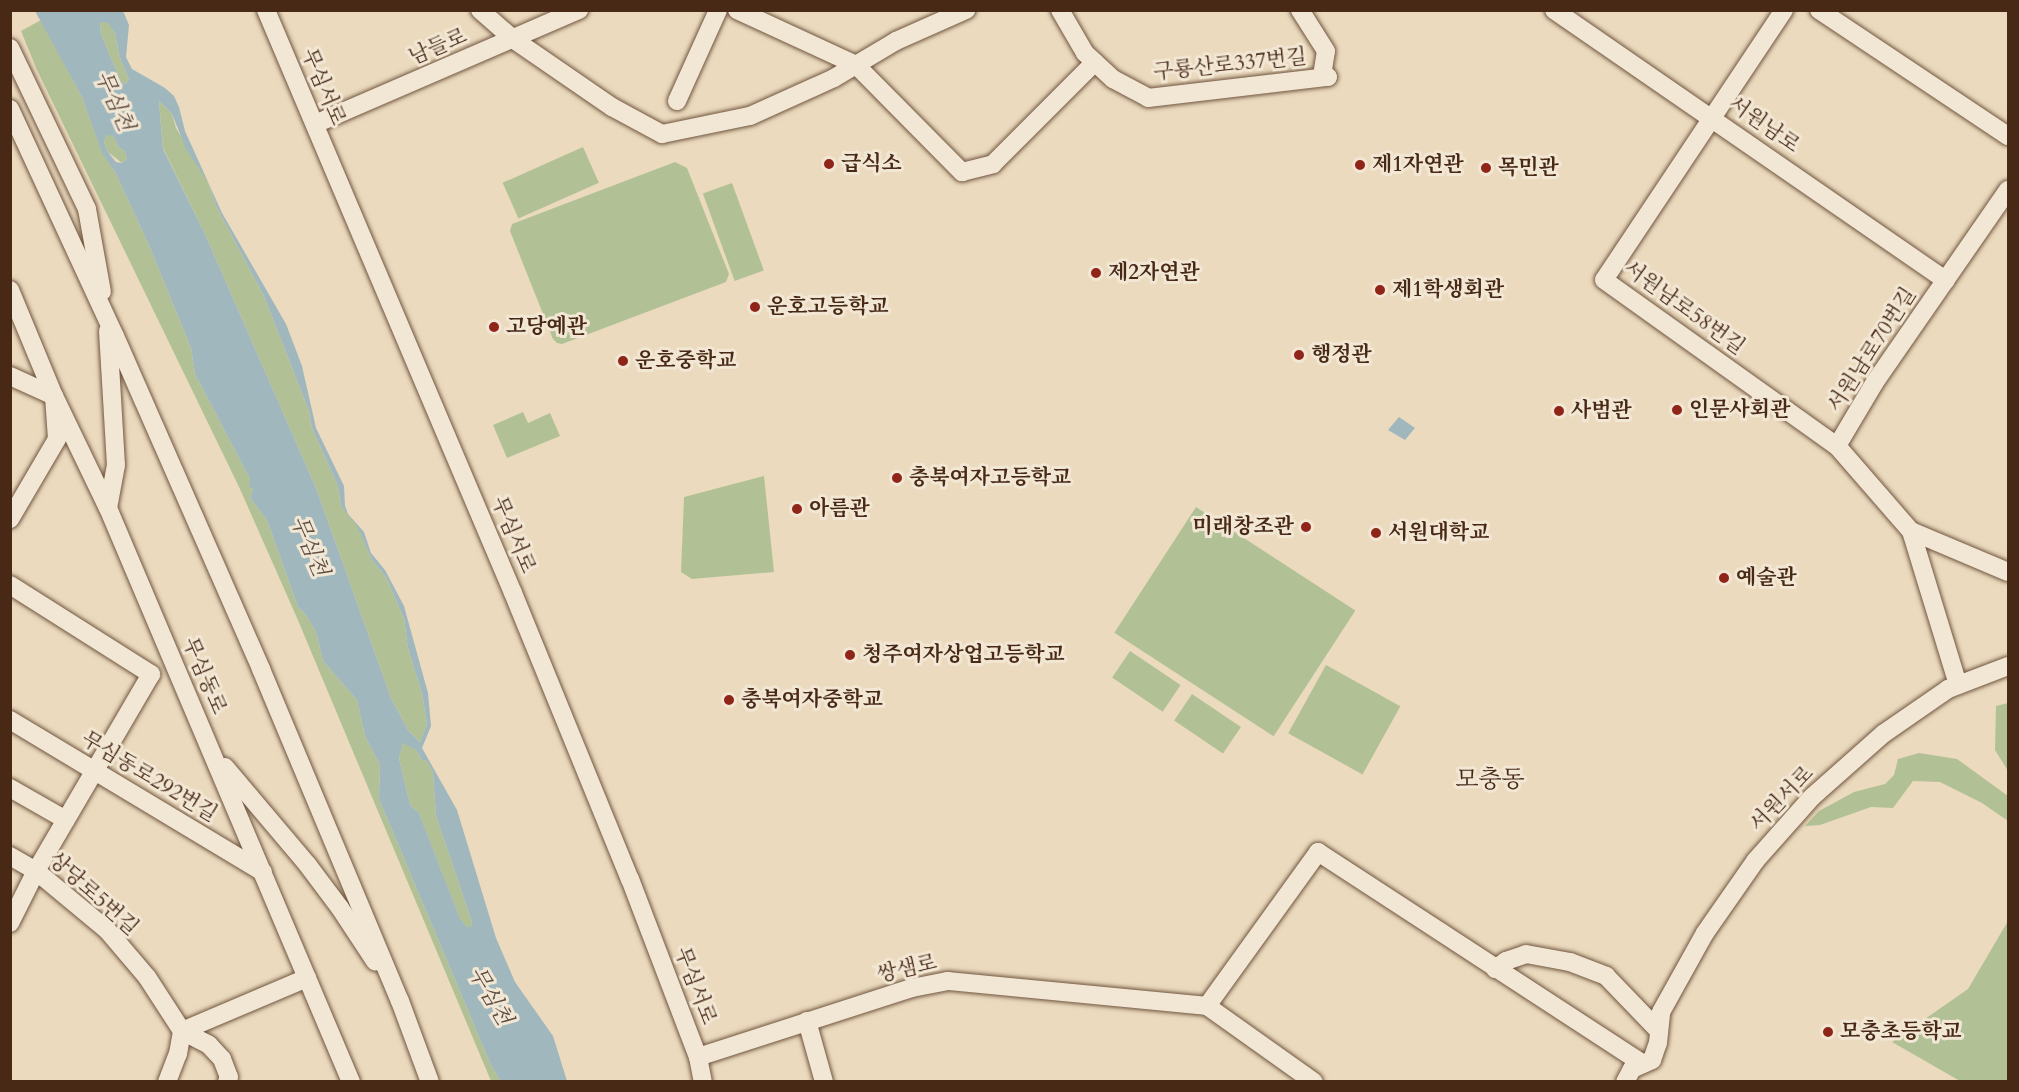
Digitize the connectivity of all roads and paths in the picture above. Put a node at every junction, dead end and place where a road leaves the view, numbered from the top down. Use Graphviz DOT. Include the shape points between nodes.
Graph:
graph roads {
  1 [pos="266,10"];
  2 [pos="480,10"];
  3 [pos="554,10"];
  4 [pos="579,10"];
  5 [pos="718,10"];
  6 [pos="737,10"];
  7 [pos="1060,10"];
  8 [pos="1299,10"];
  9 [pos="1554,10"];
  10 [pos="1784,10"];
  11 [pos="1819,10"];
  12 [pos="959,12"];
  13 [pos="537,30"];
  14 [pos="513,39"];
  15 [pos="10,48"];
  16 [pos="1095,62"];
  17 [pos="856,64"];
  18 [pos="678,100"];
  19 [pos="10,110"];
  20 [pos="1714,118"];
  21 [pos="315,124"];
  22 [pos="2008,136"];
  23 [pos="2008,190"];
  24 [pos="1946,280"];
  25 [pos="10,291"];
  26 [pos="107,319"];
  27 [pos="10,376"];
  28 [pos="54,396"];
  29 [pos="1837,446"];
  30 [pos="108,508"];
  31 [pos="10,519"];
  32 [pos="1911,531"];
  33 [pos="2008,572"];
  34 [pos="10,585"];
  35 [pos="175,665"];
  36 [pos="2008,666"];
  37 [pos="152,674"];
  38 [pos="1958,685"];
  39 [pos="10,720"];
  40 [pos="210,748"];
  41 [pos="96,769"];
  42 [pos="10,788"];
  43 [pos="66,820"];
  44 [pos="10,856"];
  45 [pos="36,871"];
  46 [pos="263,872"];
  47 [pos="10,923"];
  48 [pos="1495,969"];
  49 [pos="307,978"];
  50 [pos="400,1001"];
  51 [pos="1207,1006"];
  52 [pos="807,1021"];
  53 [pos="182,1031"];
  54 [pos="1659,1031"];
  55 [pos="698,1057"];
  56 [pos="1643,1064"];
  57 [pos="167,1082"];
  58 [pos="227,1082"];
  59 [pos="351,1082"];
  60 [pos="430,1082"];
  61 [pos="704,1082"];
  62 [pos="824,1082"];
  63 [pos="1314,1082"];
  64 [pos="1625,1082"];
  1 -- 21 [label="street, 무심서로"];
  2 -- 14 [label="street"];
  3 -- 13 [label="street"];
  4 -- 13 [label="street, 남들로"];
  5 -- 18 [label="street"];
  6 -- 17 [label="street"];
  7 -- 16 [label="street, 구룡산로337번길" via="1085,54"];
  8 -- 16 [label="street, 구룡산로337번길" via="1326,51 1322,76 1328,77 1148,98 1113,79"];
  9 -- 20 [label="street, 서원남로"];
  10 -- 20 [label="street"];
  11 -- 22 [label="street"];
  12 -- 17 [label="street"];
  13 -- 14 [label="street, 남들로"];
  14 -- 17 [label="street" via="612,107 662,134 750,117"];
  14 -- 21 [label="street, 남들로"];
  15 -- 26 [label="street" via="87,209"];
  16 -- 17 [label="street" via="993,164 962,172"];
  19 -- 26 [label="street"];
  20 -- 24 [label="street, 서원남로"];
  20 -- 29 [label="street, 서원남로58번길" via="1604,280"];
  21 -- 55 [label="street, 무심서로" via="630,879"];
  23 -- 24 [label="street, 서원남로70번길"];
  24 -- 29 [label="street, 서원남로70번길" via="1875,382"];
  25 -- 28 [label="street, 무심동로"];
  26 -- 30 [label="street" via="116,465"];
  26 -- 50 [label="street" via="261,669"];
  27 -- 28 [label="street"];
  28 -- 30 [label="street, 무심동로"];
  28 -- 31 [label="street" via="57,439"];
  29 -- 32 [label="street"];
  30 -- 35 [label="street, 무심동로"];
  32 -- 33 [label="street"];
  32 -- 38 [label="street"];
  34 -- 37 [label="street"];
  35 -- 37 [label="street"];
  35 -- 40 [label="street, 무심동로"];
  36 -- 38 [label="street, 서원서로"];
  37 -- 41 [label="street"];
  38 -- 54 [label="street, 서원서로" via="1883,734 1812,797 1755,860 1705,933 1661,1012"];
  39 -- 41 [label="street, 무심동로292번길"];
  40 -- 46 [label="street, 무심동로"];
  40 -- 50 [label="street" via="340,908"];
  41 -- 43 [label="street"];
  41 -- 46 [label="street, 무심동로292번길"];
  42 -- 43 [label="street"];
  43 -- 45 [label="street"];
  44 -- 45 [label="street, 상당로5번길"];
  45 -- 47 [label="street"];
  45 -- 53 [label="street, 상당로5번길" via="107,930 147,977"];
  46 -- 49 [label="street, 무심동로"];
  48 -- 51 [label="street" via="1318,852"];
  48 -- 54 [label="street" via="1526,954 1606,976"];
  48 -- 56 [label="street"];
  49 -- 53 [label="street"];
  49 -- 59 [label="street, 무심동로"];
  50 -- 60 [label="street"];
  51 -- 52 [label="street, 쌍샘로" via="948,981 912,988"];
  51 -- 63 [label="street, 쌍샘로"];
  52 -- 55 [label="street, 쌍샘로"];
  52 -- 62 [label="street"];
  53 -- 57 [label="street"];
  53 -- 58 [label="street" via="209,1046 222,1059 229,1077"];
  54 -- 56 [label="street, 서원서로" via="1652,1060"];
  55 -- 61 [label="street, 무심서로"];
  56 -- 64 [label="street, 서원서로" via="1632,1069"];
}
